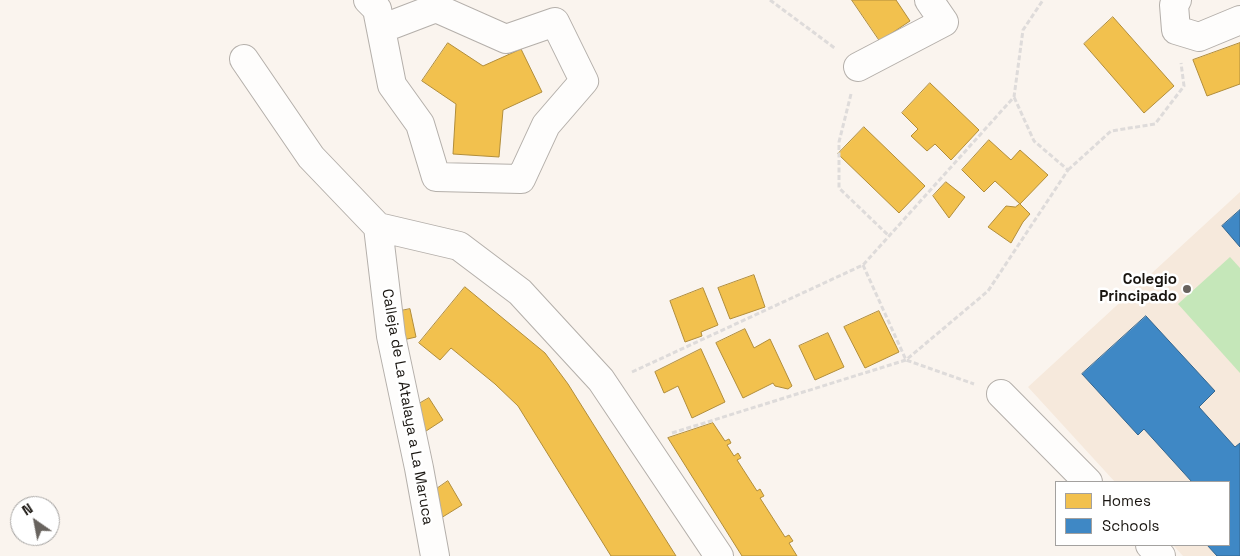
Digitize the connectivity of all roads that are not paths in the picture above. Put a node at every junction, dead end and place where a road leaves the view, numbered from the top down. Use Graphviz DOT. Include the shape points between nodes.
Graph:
graph roads {
  1 [pos="368,0"];
  2 [pos="929,0"];
  3 [pos="1177,0"];
  4 [pos="437,4"];
  5 [pos="1240,20"];
  6 [pos="381,29"];
  7 [pos="244,59"];
  8 [pos="858,67"];
  9 [pos="378,228"];
  10 [pos="1001,394"];
  11 [pos="1087,481"];
  12 [pos="1151,546"];
  13 [pos="435,556"];
  14 [pos="719,556"];
  15 [pos="1161,556"];
  1 -- 6 [label="street" via="377,9"];
  2 -- 8 [label="street" via="944,22"];
  3 -- 5 [label="street" via="1174,5 1176,30 1199,37"];
  4 -- 6 [label="street"];
  4 -- 6 [label="street" via="506,39 555,22 584,81 546,125 521,179 436,177 420,124 392,85"];
  7 -- 9 [label="street" via="310,156"];
  9 -- 13 [label="street, Calleja de La Atalaya a La Maruca" via="391,336"];
  9 -- 14 [label="street" via="459,246 520,292 604,385"];
  10 -- 11 [label="street"];
  12 -- 15 [label="street"];
}
